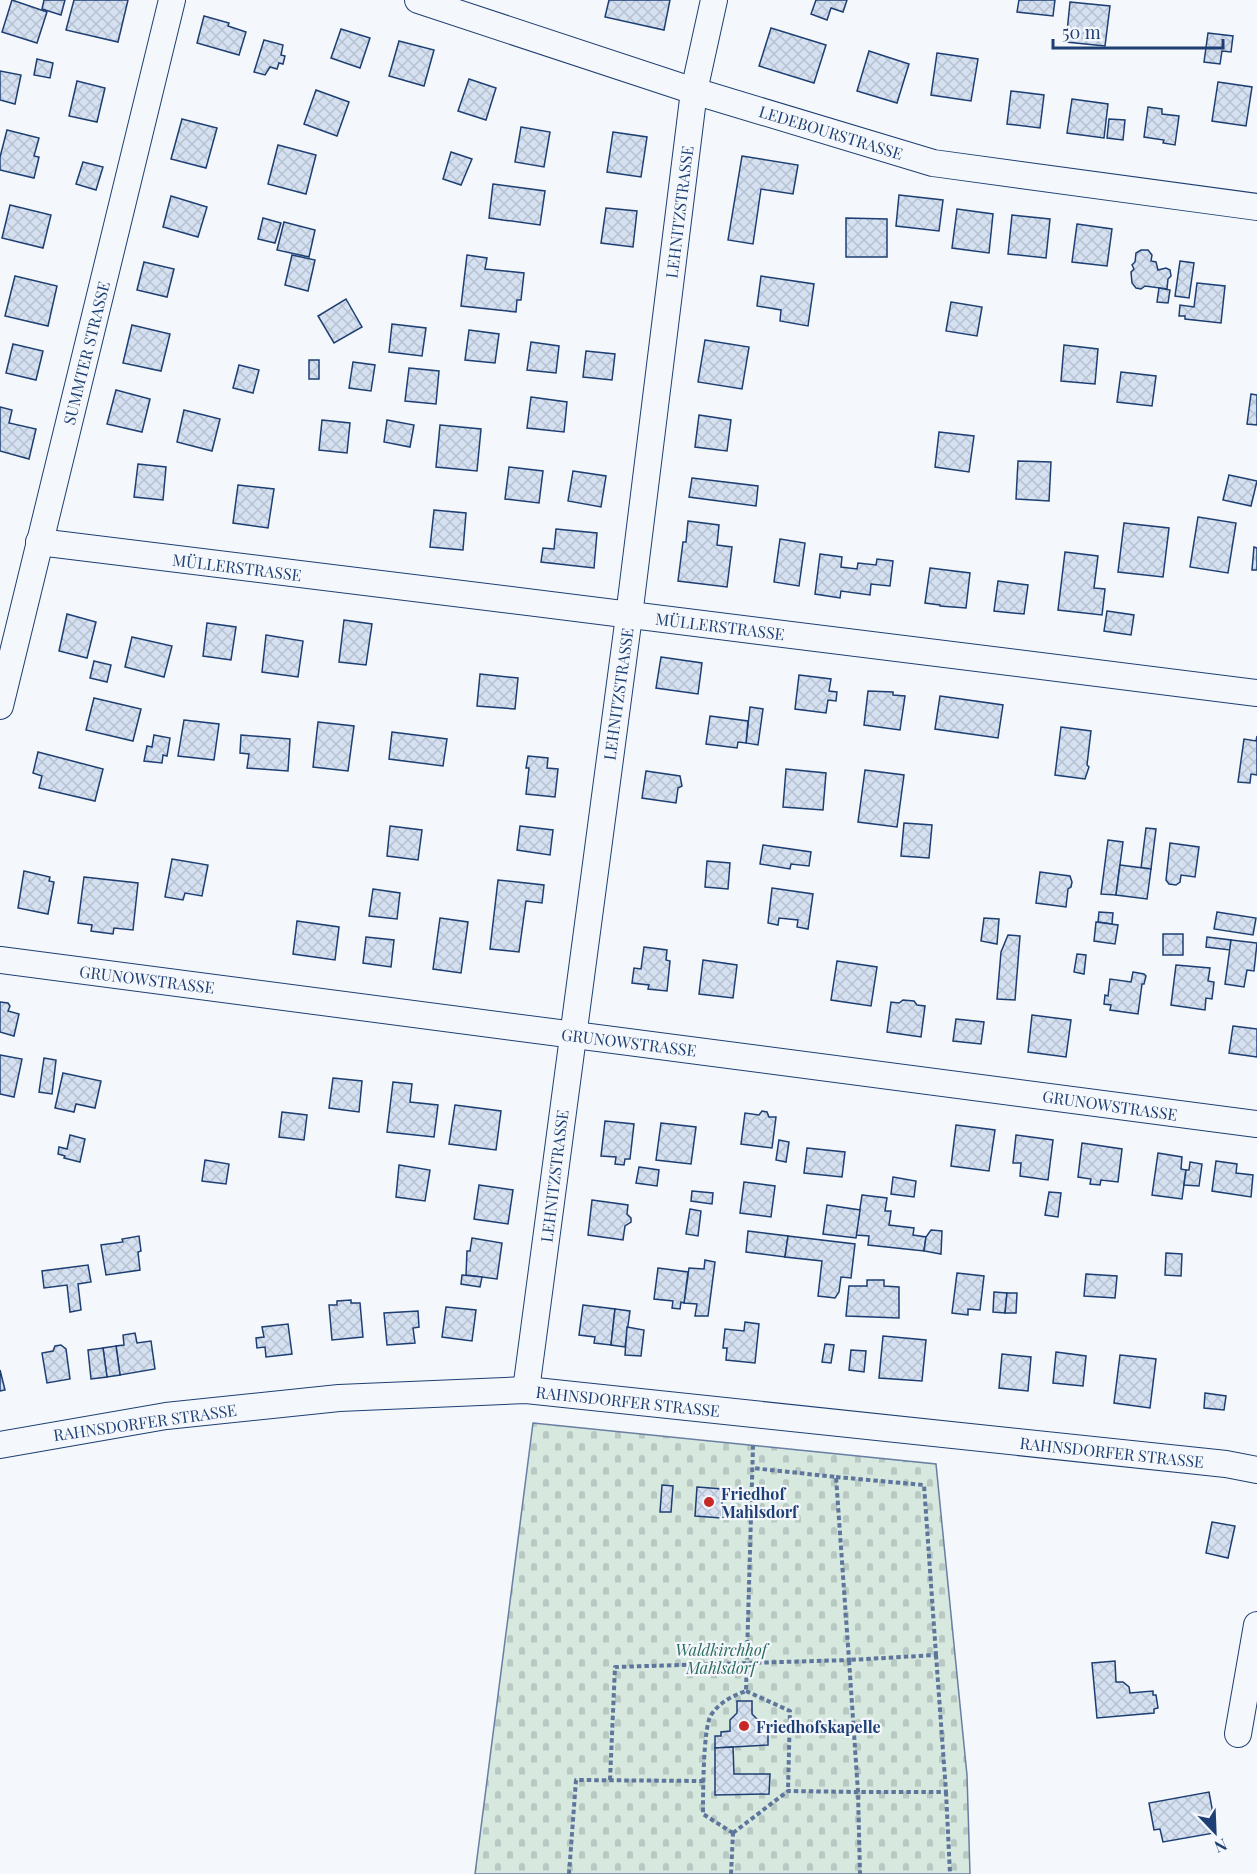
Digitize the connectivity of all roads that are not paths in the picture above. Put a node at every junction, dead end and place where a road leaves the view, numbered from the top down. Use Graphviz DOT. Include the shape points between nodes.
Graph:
graph roads {
  1 [pos="172,0"];
  2 [pos="418,0"];
  3 [pos="714,0"];
  4 [pos="694,91"];
  5 [pos="1257,207"];
  6 [pos="39,542"];
  7 [pos="629,616"];
  8 [pos="1257,693"];
  9 [pos="0,706"];
  10 [pos="0,960"];
  11 [pos="572,1035"];
  12 [pos="1257,1124"];
  13 [pos="526,1390"];
  14 [pos="0,1445"];
  15 [pos="1257,1470"];
  16 [pos="1257,1625"];
  17 [pos="1238,1734"];
  1 -- 6 [label="street, SUMMTER STRASSE"];
  2 -- 4 [label="street, LEDEBOURSTRASSE"];
  3 -- 4 [label="street, LEHNITZSTRASSE"];
  4 -- 5 [label="street, LEDEBOURSTRASSE" via="933,163"];
  4 -- 7 [label="street, LEHNITZSTRASSE"];
  6 -- 7 [label="street, MÜLLERSTRASSE"];
  6 -- 9 [label="street, SUMMTER STRASSE"];
  7 -- 8 [label="street, MÜLLERSTRASSE"];
  7 -- 11 [label="street, LEHNITZSTRASSE"];
  10 -- 11 [label="street, GRUNOWSTRASSE"];
  11 -- 12 [label="street, GRUNOWSTRASSE"];
  11 -- 13 [label="street, LEHNITZSTRASSE"];
  13 -- 14 [label="street, RAHNSDORFER STRASSE" via="339,1398 166,1416"];
  13 -- 15 [label="street, RAHNSDORFER STRASSE"];
  16 -- 17 [label="street"];
}
